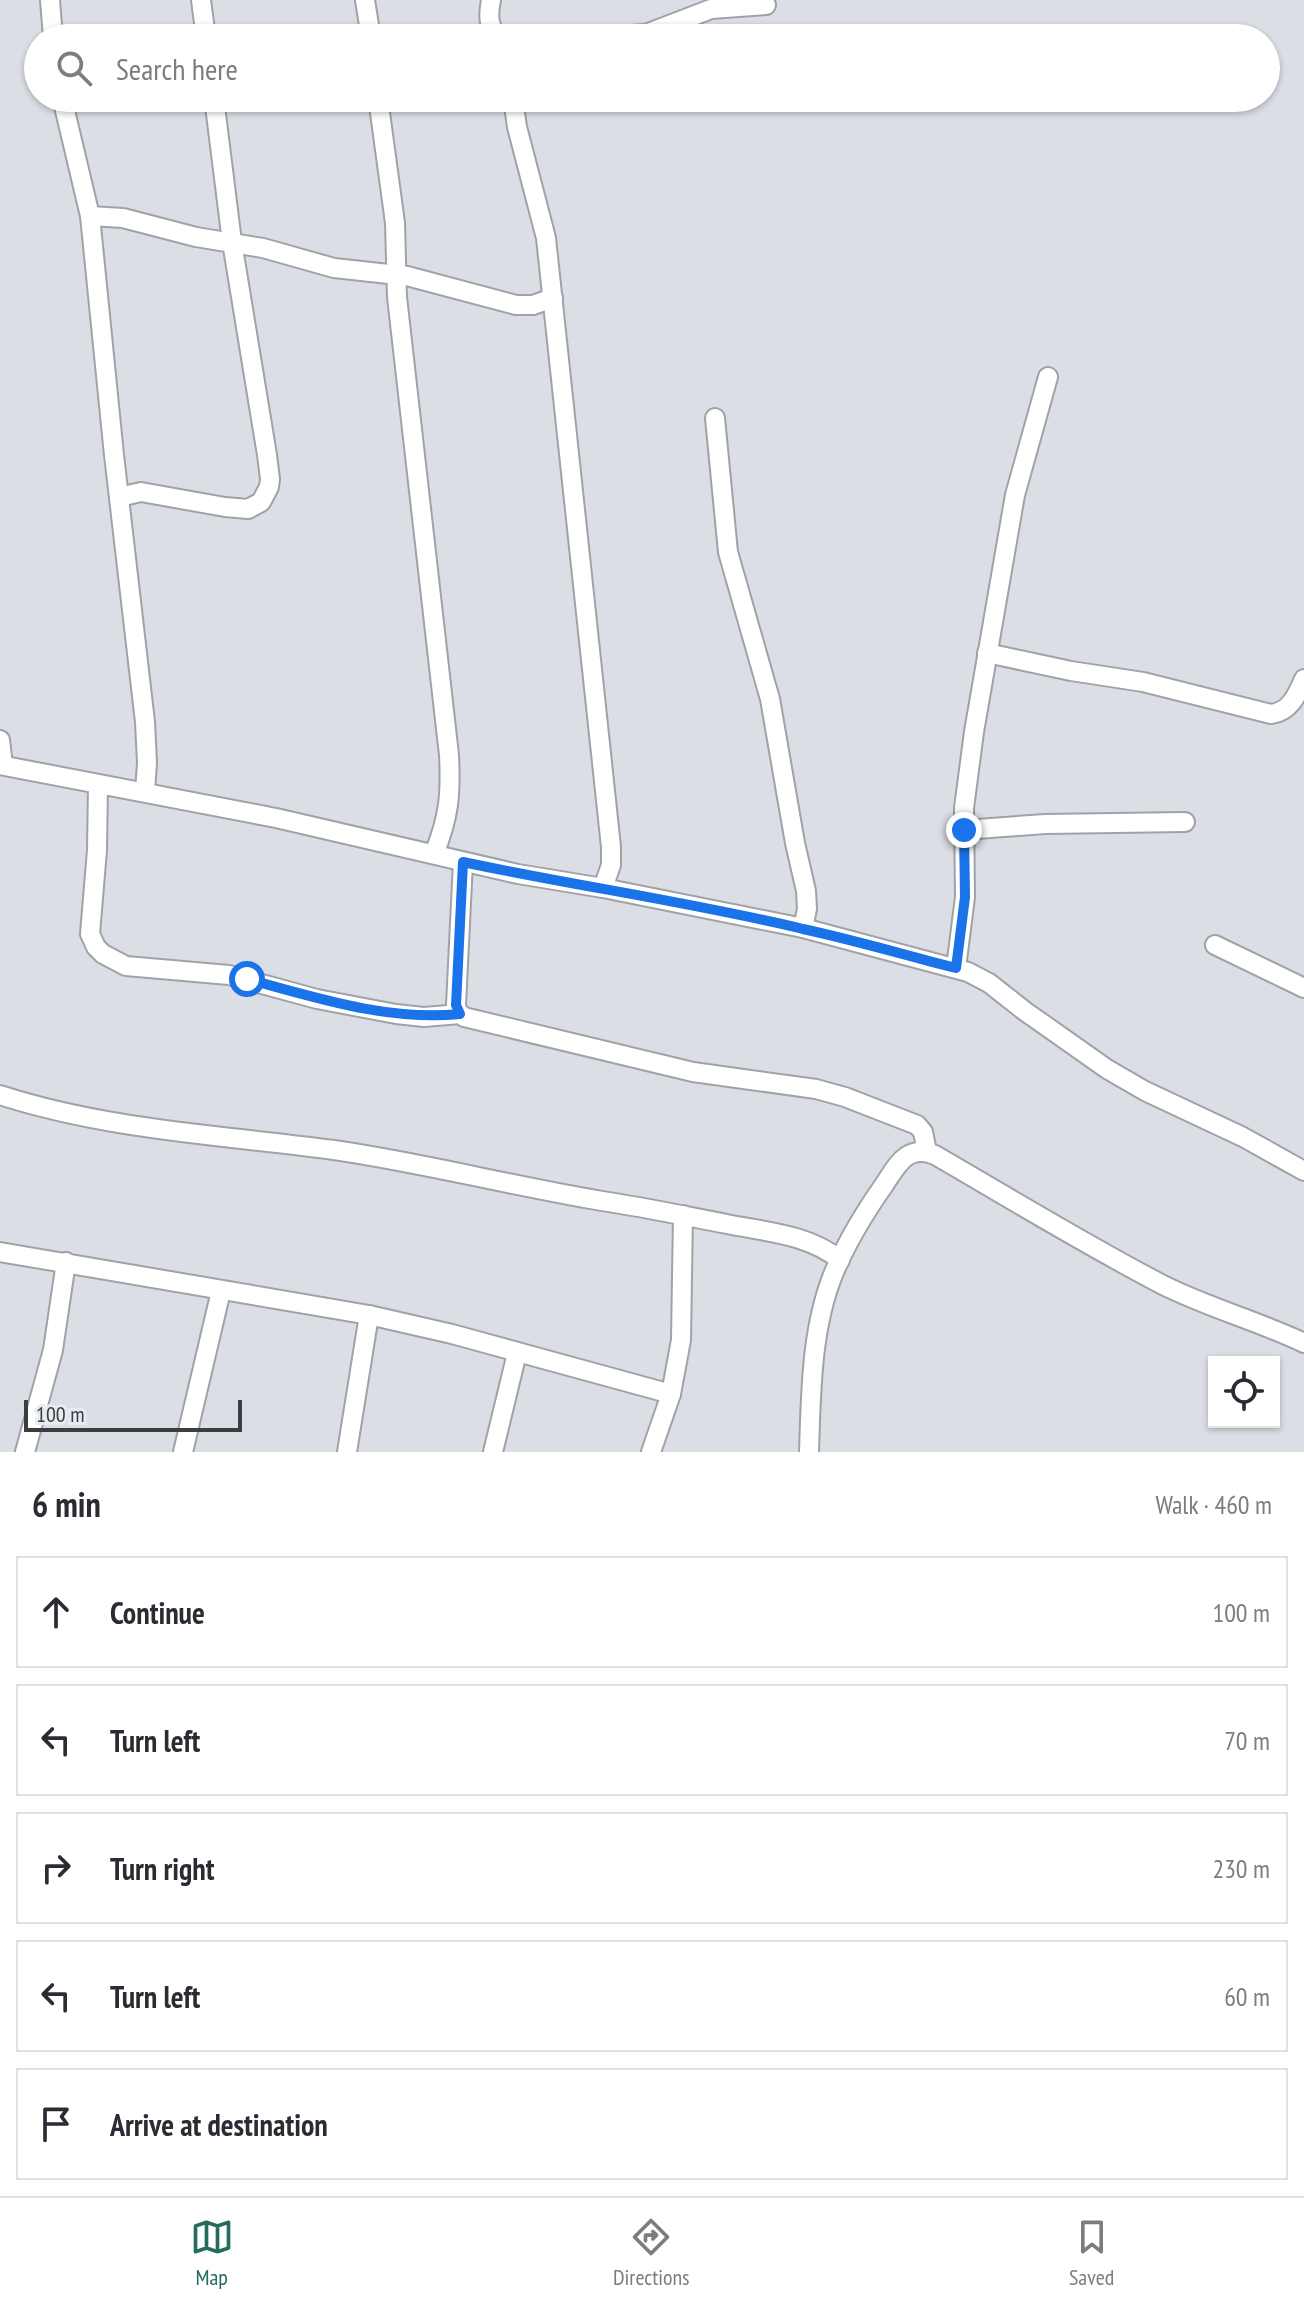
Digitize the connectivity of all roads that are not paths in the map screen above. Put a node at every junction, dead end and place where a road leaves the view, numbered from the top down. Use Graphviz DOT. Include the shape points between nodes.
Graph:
graph roads {
  1 [pos="50,0"];
  2 [pos="201,0"];
  3 [pos="365,0"];
  4 [pos="491,0"];
  5 [pos="766,5"];
  6 [pos="52,24"];
  7 [pos="204,24"];
  8 [pos="369,24"];
  9 [pos="489,24"];
  10 [pos="672,24"];
  11 [pos="65,112"];
  12 [pos="216,112"];
  13 [pos="380,112"];
  14 [pos="515,112"];
  15 [pos="90,216"];
  16 [pos="232,242"];
  17 [pos="396,274"];
  18 [pos="553,298"];
  19 [pos="1048,377"];
  20 [pos="715,418"];
  21 [pos="119,497"];
  22 [pos="987,653"];
  23 [pos="1304,679"];
  24 [pos="0,740"];
  25 [pos="1,765"];
  26 [pos="98,784"];
  27 [pos="145,792"];
  28 [pos="1185,822"];
  29 [pos="964,830"];
  30 [pos="434,854"];
  31 [pos="463,862"];
  32 [pos="603,888"];
  33 [pos="803,928"];
  34 [pos="1215,945"];
  35 [pos="956,968"];
  36 [pos="1304,988"];
  37 [pos="460,1014"];
  38 [pos="0,1095"];
  39 [pos="927,1152"];
  40 [pos="1304,1171"];
  41 [pos="683,1215"];
  42 [pos="0,1252"];
  43 [pos="840,1260"];
  44 [pos="66,1262"];
  45 [pos="221,1291"];
  46 [pos="369,1315"];
  47 [pos="1304,1343"];
  48 [pos="517,1353"];
  49 [pos="671,1394"];
  50 [pos="25,1452"];
  51 [pos="183,1452"];
  52 [pos="347,1452"];
  53 [pos="493,1452"];
  54 [pos="651,1452"];
  55 [pos="809,1452"];
  1 -- 6 [label="street"];
  2 -- 7 [label="street"];
  3 -- 8 [label="street"];
  4 -- 9 [label="street"];
  5 -- 10 [label="street" via="711,9"];
  11 -- 15 [label="street"];
  12 -- 16 [label="street"];
  13 -- 17 [label="street" via="395,223"];
  14 -- 18 [label="street" via="546,238"];
  15 -- 16 [label="street"];
  15 -- 21 [label="street"];
  16 -- 17 [label="street" via="334,268"];
  16 -- 21 [label="street" via="269,469 266,496 248,509 141,492"];
  17 -- 18 [label="street" via="516,305"];
  17 -- 30 [label="street" via="449,755 451,793"];
  18 -- 32 [label="street" via="611,847"];
  19 -- 22 [label="street" via="1015,495"];
  20 -- 33 [label="street" via="728,552 770,699 806,891"];
  21 -- 27 [label="street" via="145,722"];
  22 -- 23 [label="street" via="1143,682 1271,714 1290,705"];
  22 -- 29 [label="street"];
  24 -- 25 [label="street"];
  25 -- 26 [label="street"];
  26 -- 27 [label="street"];
  26 -- 37 [label="street" via="90,934 103,954 126,966 229,975 396,1014"];
  27 -- 30 [label="street"];
  28 -- 29 [label="street"];
  29 -- 35 [label="street" via="965,897"];
  30 -- 31 [label="street"];
  31 -- 32 [label="street"];
  31 -- 37 [label="street" via="456,991"];
  32 -- 33 [label="street"];
  33 -- 35 [label="street"];
  34 -- 36 [label="street"];
  35 -- 40 [label="street" via="989,983 1132,1084"];
  37 -- 39 [label="street" via="663,1066 832,1093 917,1125"];
  38 -- 41 [label="street" via="156,1129 370,1156"];
  39 -- 43 [label="street" via="912,1153 895,1168"];
  39 -- 47 [label="street" via="1163,1285"];
  41 -- 43 [label="street" via="794,1237"];
  41 -- 49 [label="street" via="681,1340"];
  42 -- 44 [label="street"];
  43 -- 55 [label="street" via="818,1338"];
  44 -- 45 [label="street"];
  44 -- 50 [label="street" via="53,1350"];
  45 -- 46 [label="street"];
  45 -- 51 [label="street"];
  46 -- 48 [label="street"];
  46 -- 52 [label="street"];
  48 -- 49 [label="street"];
  48 -- 53 [label="street"];
  49 -- 54 [label="street"];
}
